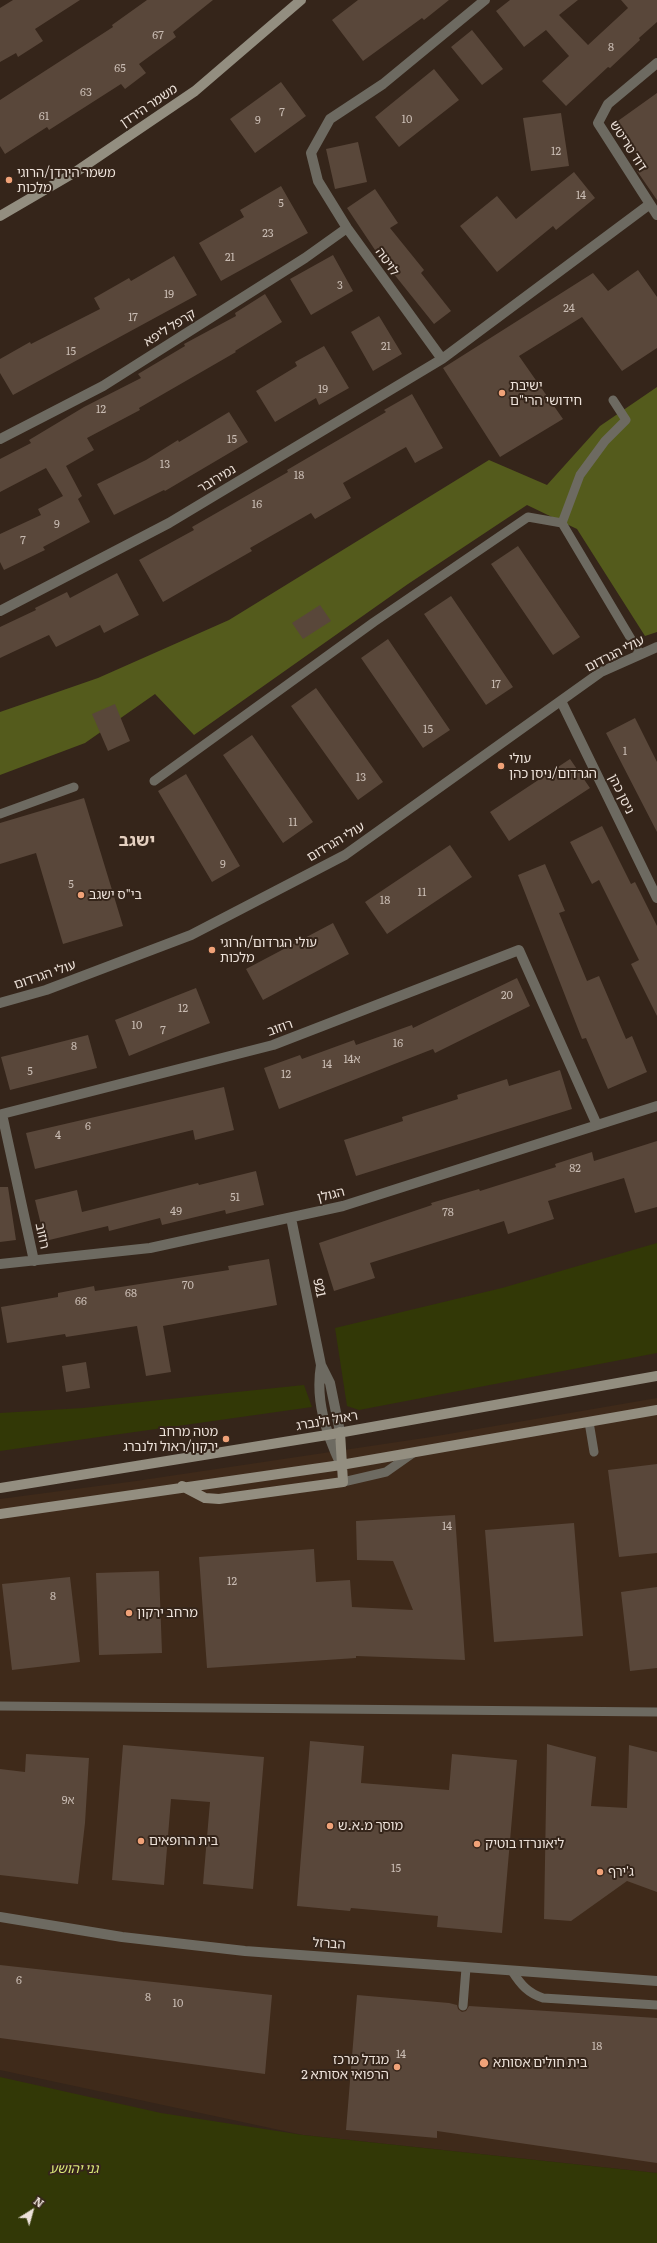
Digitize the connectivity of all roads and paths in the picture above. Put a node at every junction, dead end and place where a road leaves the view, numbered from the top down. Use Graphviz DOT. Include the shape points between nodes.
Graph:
graph roads {
  1 [pos="301,0"];
  2 [pos="485,0"];
  3 [pos="657,63"];
  4 [pos="650,204"];
  5 [pos="657,215"];
  6 [pos="0,216"];
  7 [pos="347,228"];
  8 [pos="442,359"];
  9 [pos="613,400"];
  10 [pos="0,439"];
  11 [pos="562,523"];
  12 [pos="0,611"];
  13 [pos="657,647"];
  14 [pos="640,654"];
  15 [pos="561,701"];
  16 [pos="154,781"];
  17 [pos="74,787"];
  18 [pos="0,814"];
  19 [pos="657,898"];
  20 [pos="0,1004"];
  21 [pos="657,1106"];
  22 [pos="597,1125"];
  23 [pos="291,1218"];
  24 [pos="34,1261"];
  25 [pos="0,1264"];
  26 [pos="321,1365"];
  27 [pos="657,1376"];
  28 [pos="657,1410"];
  29 [pos="589,1422"];
  30 [pos="340,1432"];
  31 [pos="327,1435"];
  32 [pos="594,1452"];
  33 [pos="413,1453"];
  34 [pos="341,1465"];
  35 [pos="343,1482"];
  36 [pos="182,1486"];
  37 [pos="0,1488"];
  38 [pos="0,1514"];
  39 [pos="0,1706"];
  40 [pos="657,1712"];
  41 [pos="0,1917"];
  42 [pos="466,1968"];
  43 [pos="512,1971"];
  44 [pos="657,1981"];
  45 [pos="657,2005"];
  46 [pos="462,2006"];
  1 -- 6 [label="street, משמר הירדן" via="195,90 77,171"];
  2 -- 7 [label="street, לויטה" via="383,84 330,119 311,153 318,181"];
  3 -- 4 [label="street, דוד טריטש" via="608,104 598,123"];
  4 -- 5 [label="street, דוד טריטש"];
  4 -- 8 [label="street"];
  7 -- 8 [label="street, לויטה"];
  7 -- 10 [label="street, קרפל ליפא" via="305,258 103,386"];
  8 -- 12 [label="street, נמירובר" via="169,523"];
  9 -- 11 [label="lane" via="626,420 580,475"];
  11 -- 14 [label="lane"];
  11 -- 16 [label="lane" via="528,517 374,622"];
  13 -- 14 [label="street, עולי הגרדום"];
  14 -- 15 [label="street, עולי הגרדום" via="601,672"];
  15 -- 19 [label="street, ניסן כהן"];
  15 -- 20 [label="street, עולי הגרדום" via="345,855 191,935 46,990"];
  17 -- 18 [label="lane"];
  21 -- 22 [label="street, הגולן"];
  22 -- 23 [label="street, הגולן" via="343,1206"];
  22 -- 24 [label="street, רוזוב" via="519,950 273,1045 2,1114"];
  23 -- 24 [label="street, הגולן" via="150,1248"];
  23 -- 26 [label="street, 921"];
  24 -- 25 [label="street, הגולן"];
  26 -- 30 [label="street, 921" via="330,1383"];
  26 -- 31 [label="street, 921" via="320,1394"];
  27 -- 30 [label="street, ראול ולנברג"];
  28 -- 29 [label="street"];
  29 -- 32 [label="lane"];
  29 -- 33 [label="street"];
  30 -- 31 [label="street, ראול ולנברג"];
  30 -- 34 [label="street"];
  31 -- 34 [label="street, 921"];
  31 -- 37 [label="street, ראול ולנברג"];
  33 -- 34 [label="street"];
  33 -- 35 [label="lane" via="386,1472"];
  34 -- 35 [label="street"];
  34 -- 36 [label="street"];
  35 -- 36 [label="street" via="219,1499 205,1498"];
  36 -- 38 [label="street"];
  39 -- 40 [label="lane"];
  41 -- 42 [label="street, הברזל" via="122,1937 245,1951"];
  42 -- 43 [label="street, הברזל"];
  42 -- 46 [label="lane"];
  43 -- 44 [label="street, הברזל"];
  43 -- 45 [label="lane" via="522,1986 543,1998"];
}
